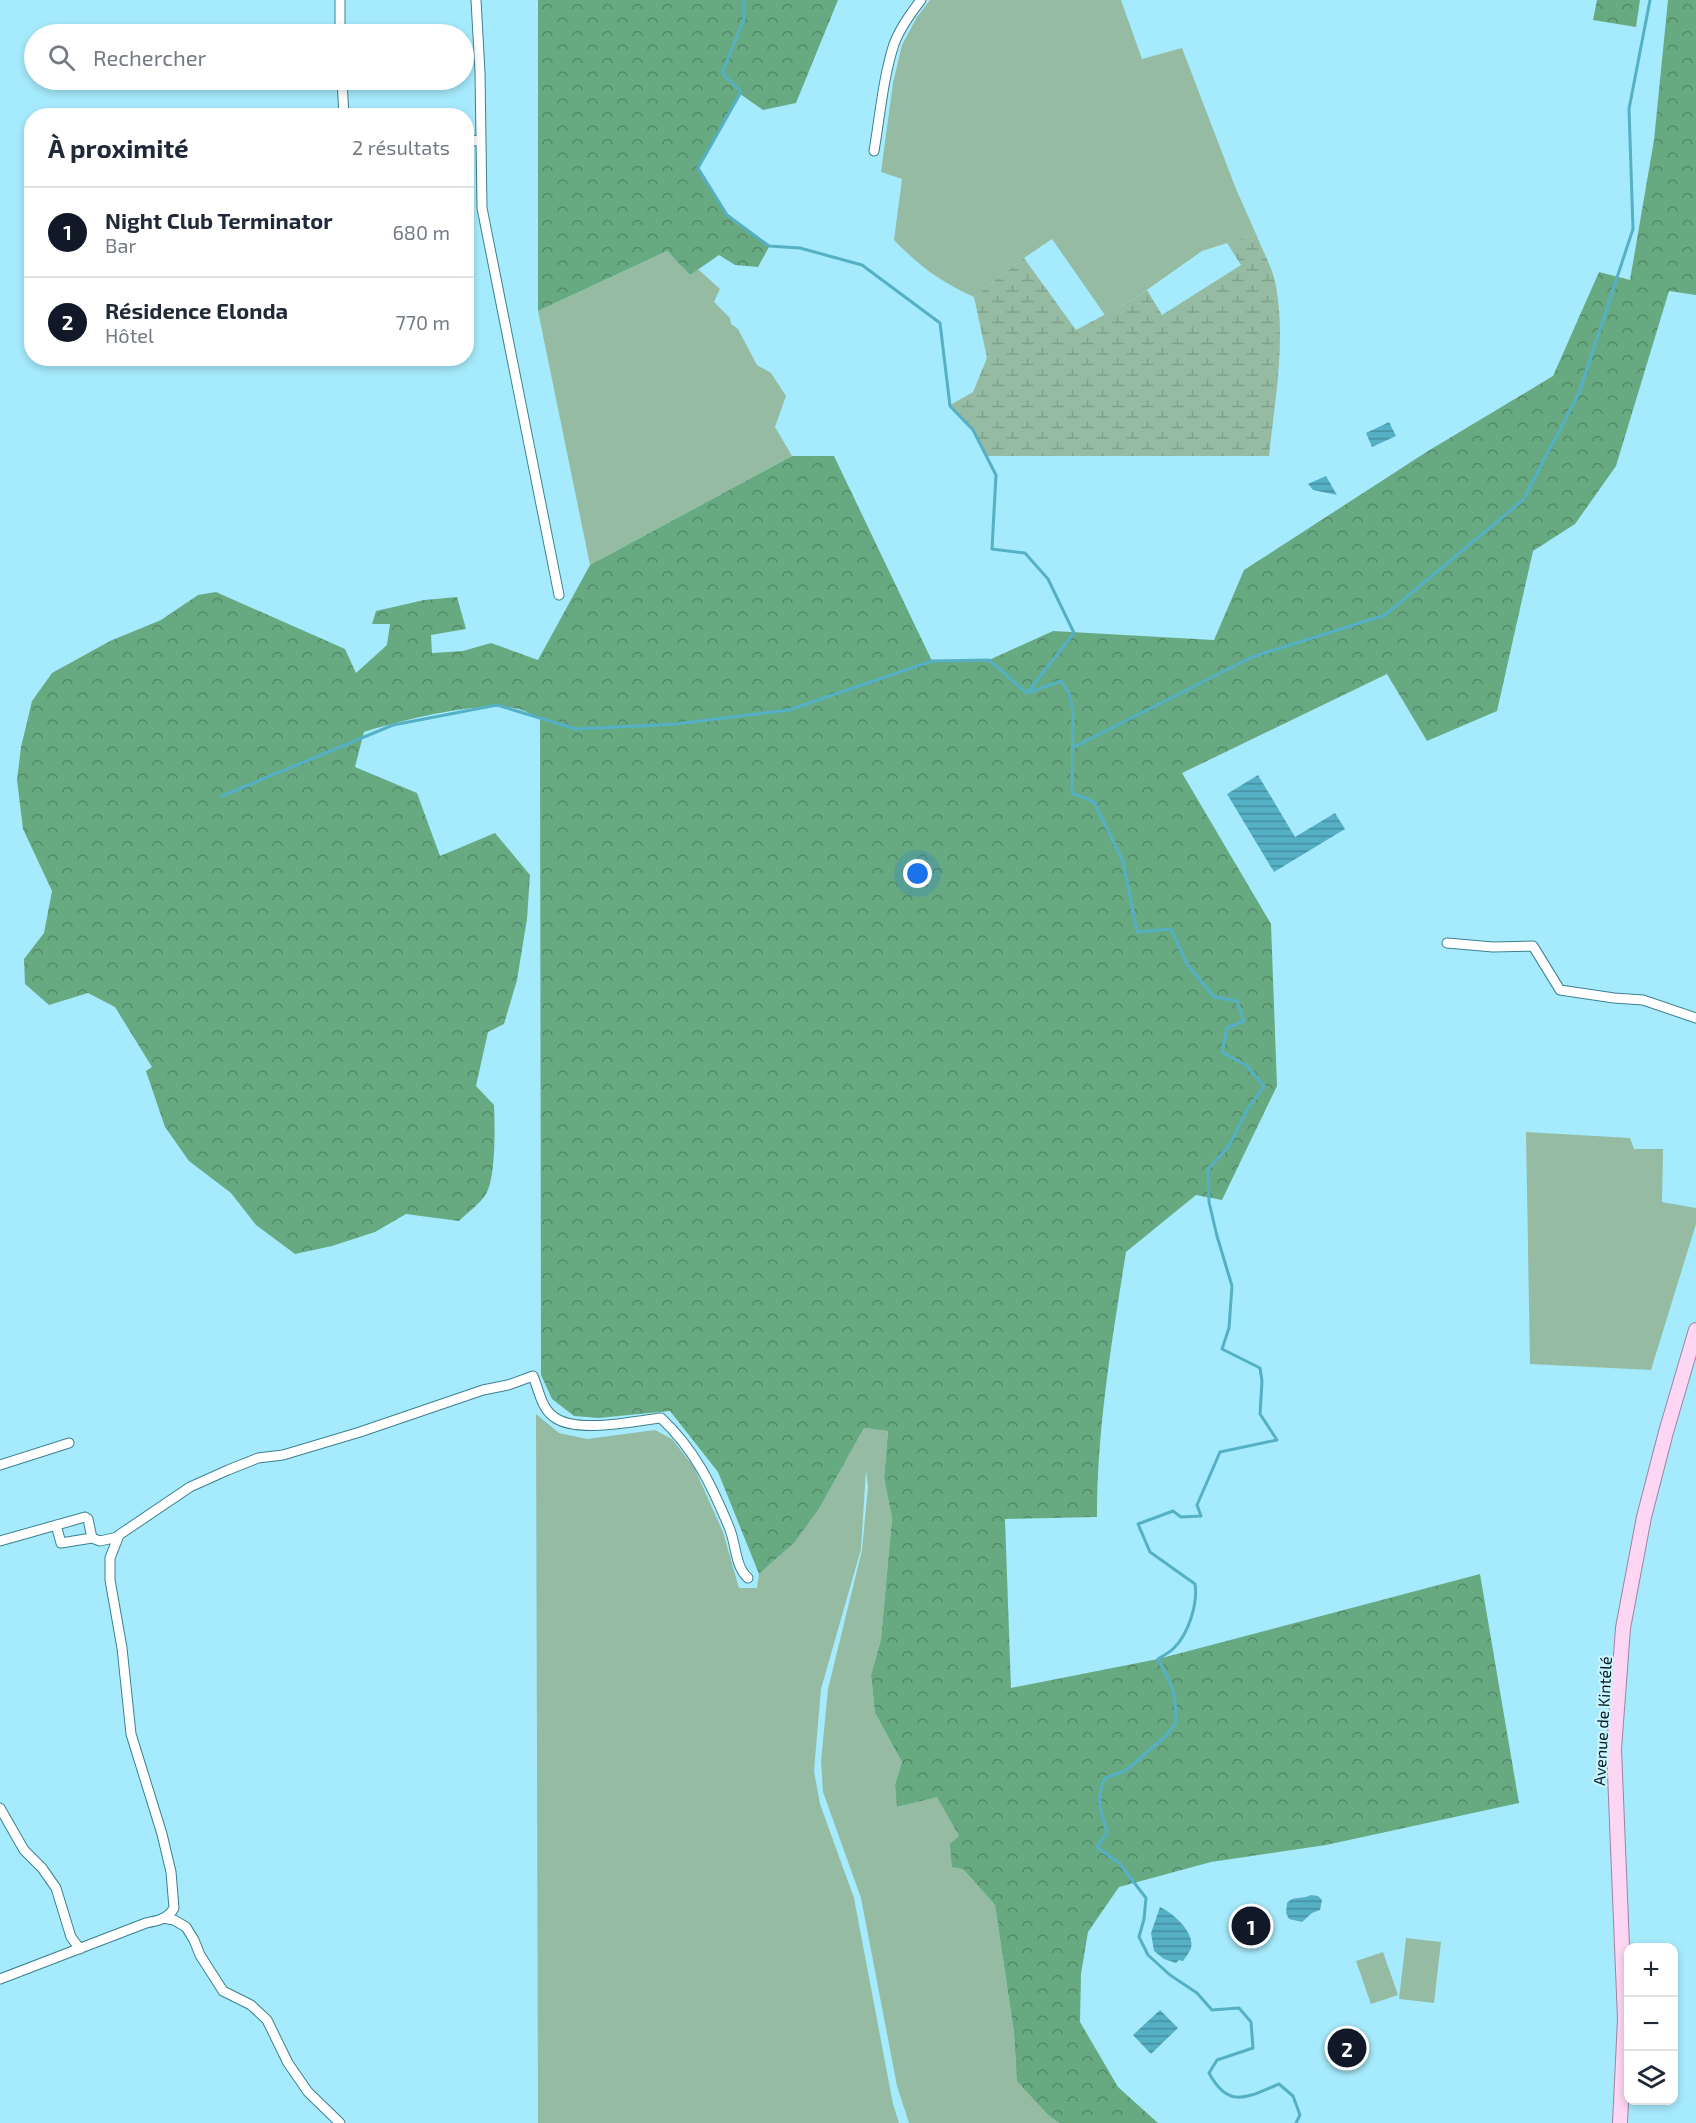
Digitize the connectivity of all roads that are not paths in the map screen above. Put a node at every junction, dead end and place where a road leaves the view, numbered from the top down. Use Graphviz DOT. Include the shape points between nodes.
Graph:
graph roads {
  1 [pos="340,0"];
  2 [pos="476,0"];
  3 [pos="921,0"];
  4 [pos="340,24"];
  5 [pos="343,90"];
  6 [pos="344,108"];
  7 [pos="480,140"];
  8 [pos="474,141"];
  9 [pos="874,151"];
  10 [pos="559,595"];
  11 [pos="1447,943"];
  12 [pos="1696,1018"];
  13 [pos="1696,1330"];
  14 [pos="69,1443"];
  15 [pos="0,1465"];
  16 [pos="56,1525"];
  17 [pos="118,1537"];
  18 [pos="92,1538"];
  19 [pos="0,1541"];
  20 [pos="748,1578"];
  21 [pos="0,1808"];
  22 [pos="163,1918"];
  23 [pos="80,1949"];
  24 [pos="0,1979"];
  25 [pos="340,2123"];
  26 [pos="1620,2123"];
  1 -- 4 [label="street"];
  2 -- 7 [label="street"];
  3 -- 9 [label="street" via="894,44"];
  5 -- 6 [label="street"];
  7 -- 8 [label="street"];
  7 -- 10 [label="street" via="482,208"];
  11 -- 12 [label="street" via="1533,946 1560,990 1643,1000"];
  13 -- 26 [label="main road, Avenue de Kintélé" via="1644,1517 1623,1628 1614,1749 1625,2019"];
  14 -- 15 [label="street"];
  16 -- 18 [label="street" via="61,1543"];
  16 -- 18 [label="street" via="85,1516"];
  16 -- 19 [label="street"];
  17 -- 18 [label="street" via="100,1541"];
  17 -- 20 [label="street" via="190,1487 258,1458 315,1446 533,1376 541,1402 554,1418 571,1424 588,1426 661,1418 690,1448 704,1470 730,1530 742,1573"];
  17 -- 22 [label="street" via="110,1558 110,1580 131,1734 171,1872 174,1908"];
  21 -- 23 [label="street" via="24,1850 56,1888 71,1937"];
  22 -- 23 [label="street"];
  22 -- 25 [label="street" via="186,1927 223,1991 251,2005 267,2020 288,2063 308,2092"];
  23 -- 24 [label="street"];
}
